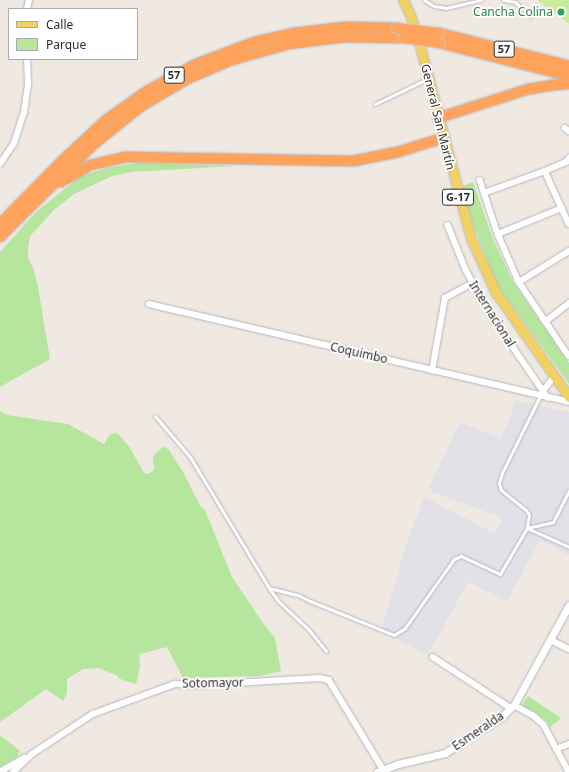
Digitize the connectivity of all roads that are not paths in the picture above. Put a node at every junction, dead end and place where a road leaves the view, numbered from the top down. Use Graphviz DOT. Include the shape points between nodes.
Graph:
graph roads {
  1 [pos="403,0"];
  2 [pos="424,0"];
  3 [pos="481,0"];
  4 [pos="503,0"];
  5 [pos="531,16"];
  6 [pos="439,38"];
  7 [pos="27,60"];
  8 [pos="569,66"];
  9 [pos="569,76"];
  10 [pos="428,79"];
  11 [pos="569,84"];
  12 [pos="375,104"];
  13 [pos="438,118"];
  14 [pos="443,138"];
  15 [pos="569,158"];
  16 [pos="0,164"];
  17 [pos="545,171"];
  18 [pos="480,180"];
  19 [pos="484,193"];
  20 [pos="37,200"];
  21 [pos="562,208"];
  22 [pos="0,224"];
  23 [pos="448,224"];
  24 [pos="569,224"];
  25 [pos="498,234"];
  26 [pos="0,237"];
  27 [pos="569,251"];
  28 [pos="519,282"];
  29 [pos="472,283"];
  30 [pos="150,304"];
  31 [pos="569,304"];
  32 [pos="545,322"];
  33 [pos="569,354"];
  34 [pos="432,371"];
  35 [pos="554,377"];
  36 [pos="541,393"];
  37 [pos="569,397"];
  38 [pos="569,402"];
  39 [pos="155,416"];
  40 [pos="569,491"];
  41 [pos="527,528"];
  42 [pos="569,547"];
  43 [pos="269,588"];
  44 [pos="569,605"];
  45 [pos="551,640"];
  46 [pos="569,649"];
  47 [pos="326,651"];
  48 [pos="433,657"];
  49 [pos="512,706"];
  50 [pos="569,744"];
  51 [pos="556,749"];
  52 [pos="32,754"];
  53 [pos="382,771"];
  54 [pos="0,772"];
  55 [pos="13,772"];
  56 [pos="569,772"];
  1 -- 10 [label="main road, General San Martín / G-17" via="411,18"];
  2 -- 3 [label="lane" via="434,6 446,8"];
  4 -- 5 [label="lane" via="514,2"];
  6 -- 8 [label="highway, 57"];
  6 -- 9 [label="highway, 57"];
  6 -- 20 [label="highway, 57, bridge" via="345,37 308,40 271,48 218,65 173,87 130,114 90,147"];
  6 -- 22 [label="highway, 57, bridge" via="396,28 345,27 295,33 255,42 188,68 147,91 106,120"];
  7 -- 16 [label="street" via="28,84 24,113 14,143"];
  10 -- 12 [label="lane"];
  10 -- 13 [label="main road, General San Martín / G-17"];
  11 -- 13 [label="highway" via="529,89"];
  13 -- 14 [label="main road, General San Martín / G-17"];
  14 -- 20 [label="highway" via="398,152 353,161 310,162 140,156 114,158 80,170"];
  14 -- 35 [label="main road, General San Martín / G-17" via="470,236 480,261 502,303"];
  15 -- 17 [label="street" via="566,162"];
  17 -- 19 [label="street"];
  17 -- 21 [label="street"];
  18 -- 19 [label="street"];
  19 -- 25 [label="street"];
  20 -- 26 [label="highway, 57"];
  21 -- 24 [label="street"];
  21 -- 25 [label="street"];
  23 -- 29 [label="street, Internacional"];
  25 -- 28 [label="street"];
  27 -- 28 [label="street"];
  28 -- 32 [label="street"];
  29 -- 34 [label="street" via="445,298"];
  29 -- 36 [label="street, Internacional"];
  30 -- 34 [label="street, Coquimbo"];
  31 -- 32 [label="street"];
  32 -- 33 [label="street"];
  34 -- 36 [label="street, Coquimbo"];
  35 -- 36 [label="street"];
  35 -- 37 [label="main road, General San Martín / G-17"];
  36 -- 38 [label="street, Internacional" via="548,398"];
  36 -- 41 [label="lane" via="499,483 501,490 526,510 529,515"];
  39 -- 43 [label="lane" via="190,457"];
  40 -- 41 [label="lane" via="553,522"];
  41 -- 42 [label="lane"];
  41 -- 43 [label="lane" via="500,574 461,556 454,559 405,628 394,634 300,596"];
  43 -- 47 [label="lane" via="278,601 309,630"];
  44 -- 45 [label="street, Esmeralda"];
  45 -- 46 [label="street"];
  45 -- 49 [label="street, Esmeralda"];
  48 -- 49 [label="street"];
  49 -- 51 [label="street" via="540,720"];
  49 -- 53 [label="street, Esmeralda" via="502,716 445,753"];
  50 -- 51 [label="street"];
  51 -- 56 [label="street"];
  52 -- 53 [label="street, Sotomayor" via="93,714 174,684 320,678 329,680"];
  52 -- 54 [label="street"];
  52 -- 55 [label="street, Sotomayor"];
}
